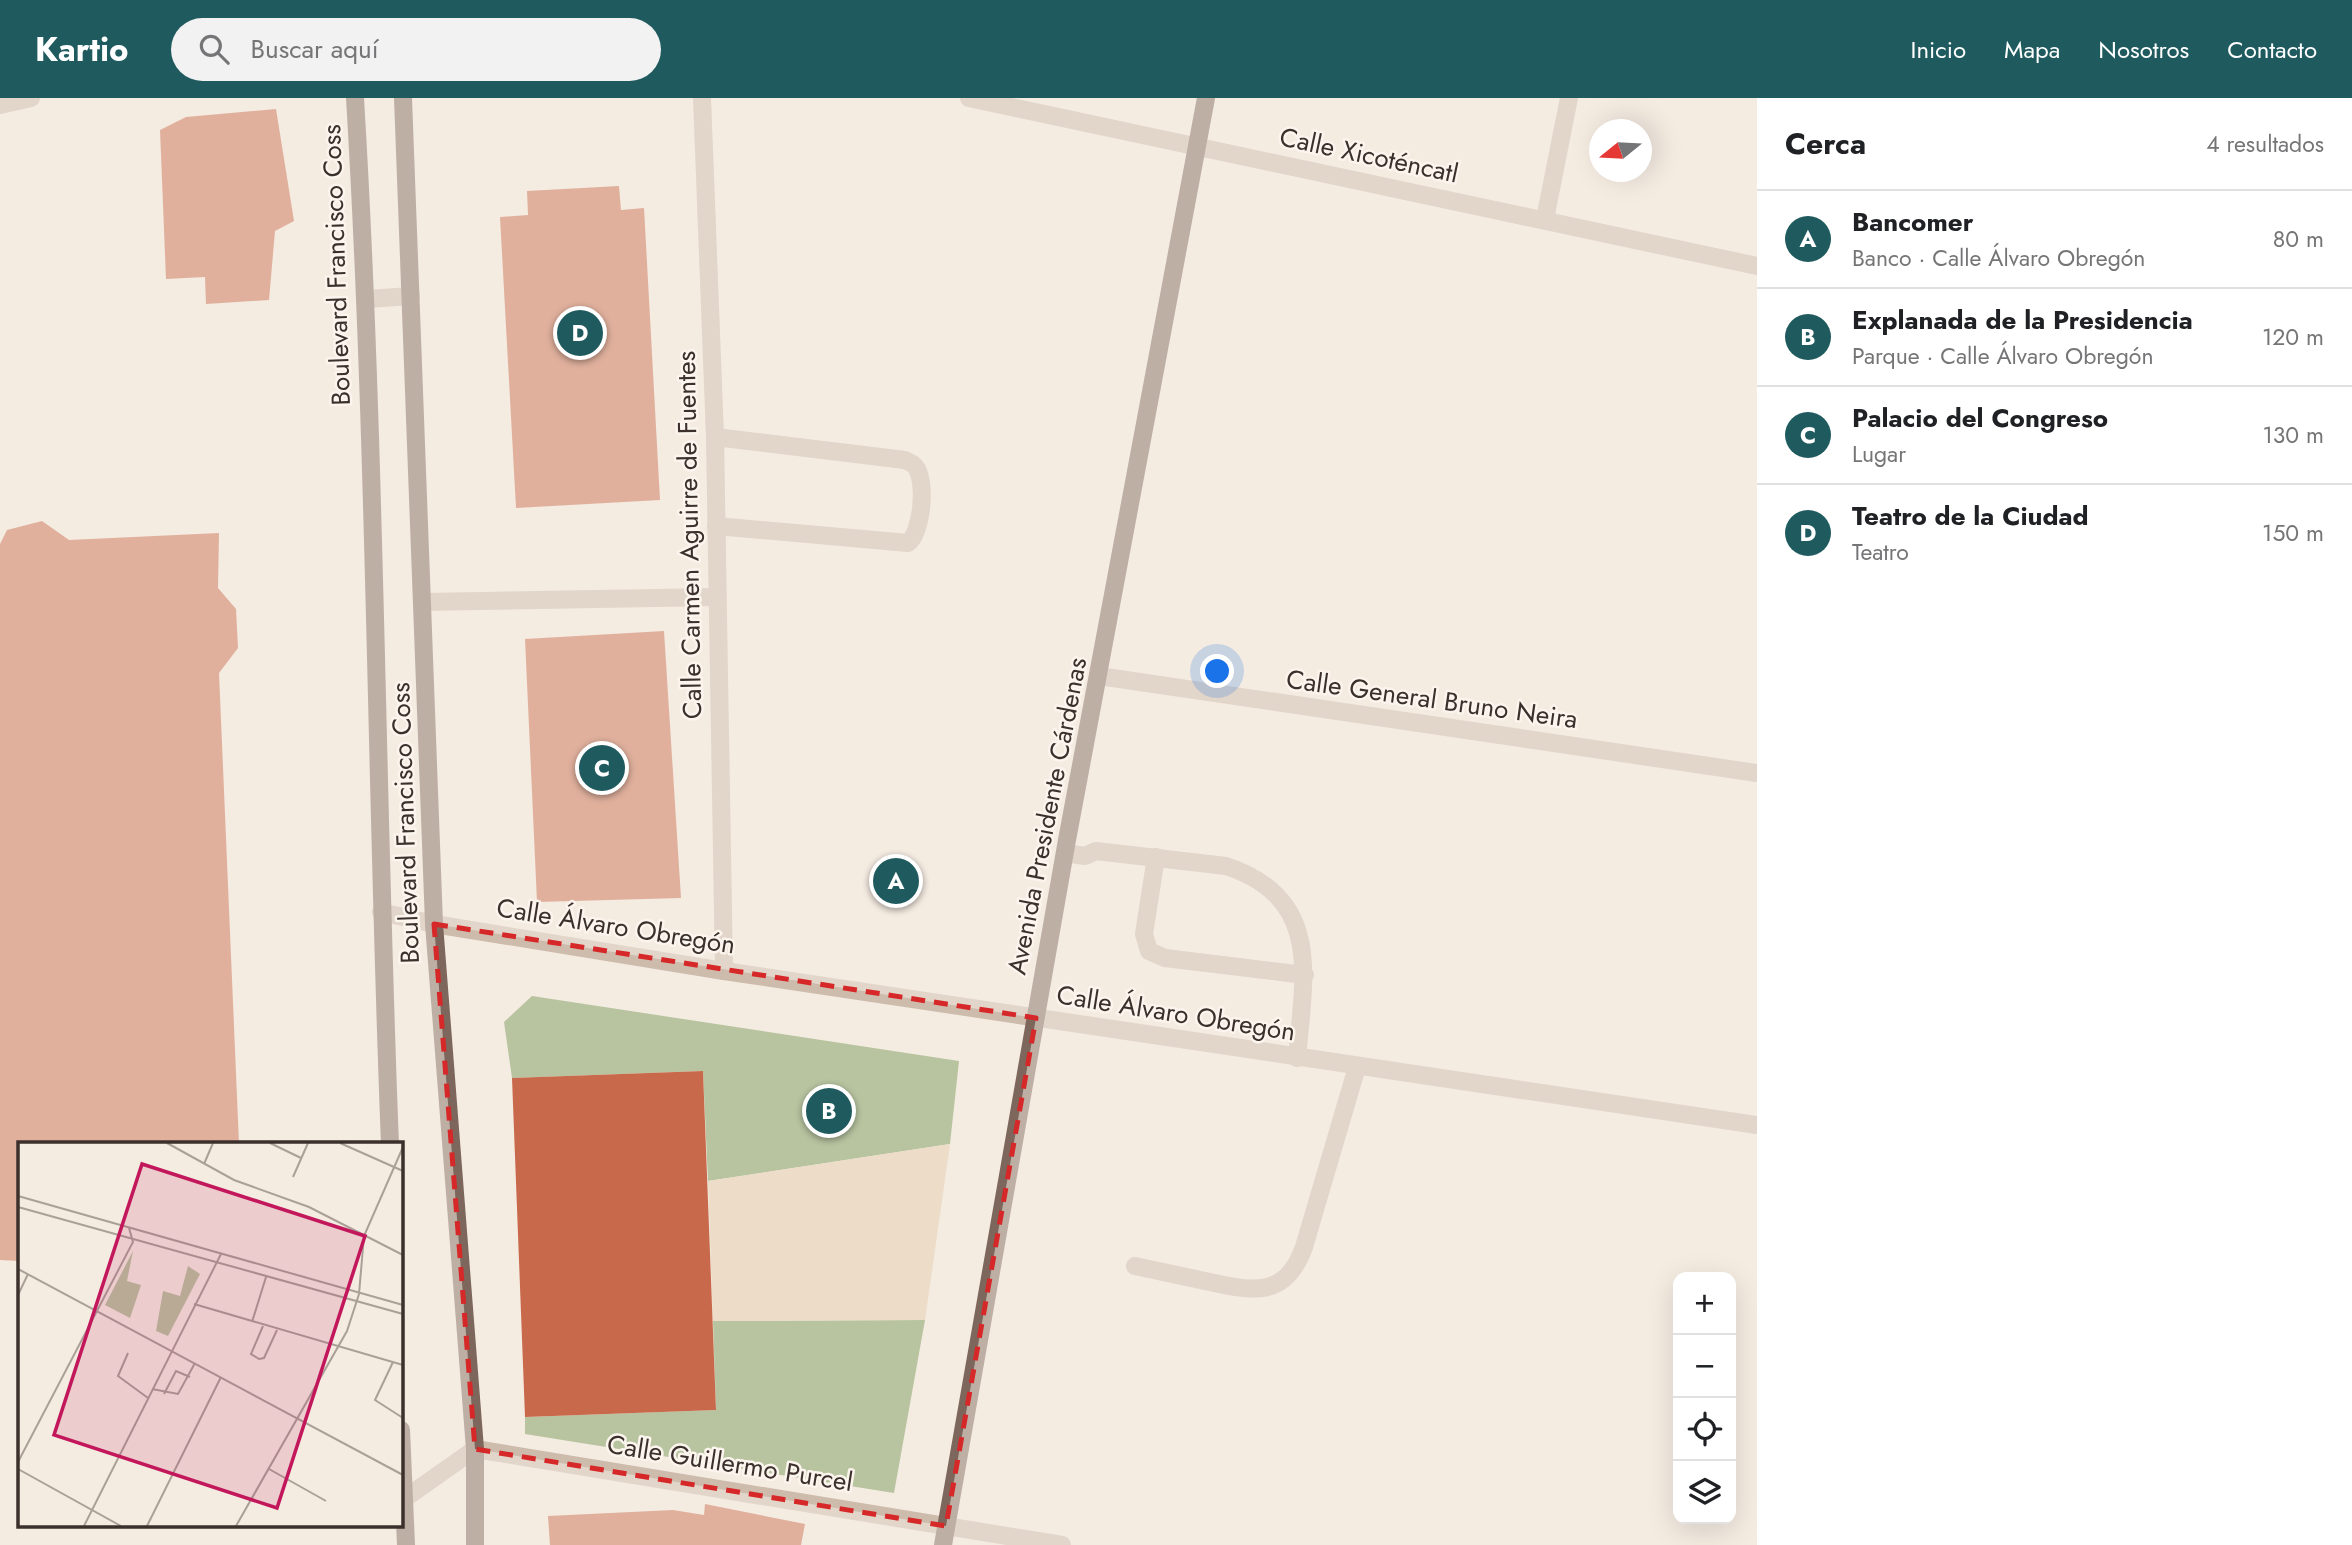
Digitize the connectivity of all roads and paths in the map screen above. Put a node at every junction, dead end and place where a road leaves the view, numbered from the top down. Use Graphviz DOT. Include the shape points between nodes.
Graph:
graph roads {
  1 [pos="31,98"];
  2 [pos="355,98"];
  3 [pos="403,98"];
  4 [pos="702,98"];
  5 [pos="969,98"];
  6 [pos="1206,98"];
  7 [pos="1569,98"];
  8 [pos="0,105"];
  9 [pos="1197,145"];
  10 [pos="1545,219"];
  11 [pos="1757,266"];
  12 [pos="411,296"];
  13 [pos="367,299"];
  14 [pos="715,438"];
  15 [pos="716,526"];
  16 [pos="716,597"];
  17 [pos="423,601"];
  18 [pos="1099,676"];
  19 [pos="1757,773"];
  20 [pos="1066,847"];
  21 [pos="1156,857"];
  22 [pos="381,912"];
  23 [pos="434,924"];
  24 [pos="724,971"];
  25 [pos="1305,975"];
  26 [pos="1036,1018"];
  27 [pos="1297,1058"];
  28 [pos="1357,1067"];
  29 [pos="1757,1125"];
  30 [pos="390,1142"];
  31 [pos="1135,1266"];
  32 [pos="475,1449"];
  33 [pos="402,1453"];
  34 [pos="404,1499"];
  35 [pos="946,1525"];
  36 [pos="405,1545"];
  37 [pos="475,1545"];
  38 [pos="943,1545"];
  39 [pos="1062,1545"];
  1 -- 8 [label="street"];
  2 -- 13 [label="main road, Boulevard Francisco Coss"];
  3 -- 12 [label="main road, Boulevard Francisco Coss"];
  4 -- 14 [label="street, Calle Carmen Aguirre de Fuentes"];
  5 -- 9 [label="street, Calle Xicoténcatl"];
  6 -- 9 [label="main road, Avenida Presidente Cárdenas"];
  7 -- 10 [label="street"];
  9 -- 10 [label="street, Calle Xicoténcatl"];
  9 -- 18 [label="main road, Avenida Presidente Cárdenas"];
  10 -- 11 [label="street, Calle Xicoténcatl"];
  12 -- 13 [label="street"];
  12 -- 17 [label="main road, Boulevard Francisco Coss"];
  13 -- 22 [label="main road, Boulevard Francisco Coss"];
  14 -- 15 [label="street, Calle Carmen Aguirre de Fuentes"];
  14 -- 15 [label="street" via="905,460 915,466 922,488 918,530 908,544"];
  15 -- 16 [label="street, Calle Carmen Aguirre de Fuentes"];
  16 -- 17 [label="street"];
  16 -- 24 [label="street, Calle Carmen Aguirre de Fuentes"];
  17 -- 23 [label="main road, Boulevard Francisco Coss"];
  18 -- 19 [label="street, Calle General Bruno Neira"];
  18 -- 20 [label="main road, Avenida Presidente Cárdenas"];
  20 -- 21 [label="street" via="1085,856 1096,851"];
  20 -- 26 [label="main road, Avenida Presidente Cárdenas"];
  21 -- 25 [label="street" via="1226,866 1263,883 1279,897 1298,928"];
  21 -- 25 [label="street" via="1144,934 1149,951 1165,958"];
  22 -- 23 [label="street, Calle Álvaro Obregón"];
  22 -- 30 [label="main road, Boulevard Francisco Coss"];
  23 -- 24 [label="street, Calle Álvaro Obregón"];
  23 -- 32 [label="main road, Boulevard Francisco Coss"];
  24 -- 26 [label="street, Calle Álvaro Obregón"];
  25 -- 27 [label="street"];
  26 -- 27 [label="street, Calle Álvaro Obregón"];
  26 -- 35 [label="main road, Avenida Presidente Cárdenas"];
  27 -- 28 [label="street, Calle Álvaro Obregón"];
  28 -- 29 [label="street, Calle Álvaro Obregón"];
  28 -- 31 [label="street" via="1298,1265 1284,1280 1265,1289 1246,1290"];
  32 -- 34 [label="street"];
  32 -- 35 [label="street, Calle Guillermo Purcel"];
  32 -- 37 [label="main road, Boulevard Francisco Coss"];
  33 -- 34 [label="main road"];
  34 -- 36 [label="main road"];
  35 -- 38 [label="main road, Avenida Presidente Cárdenas"];
  35 -- 39 [label="street, Calle Guillermo Purcel"];
}
